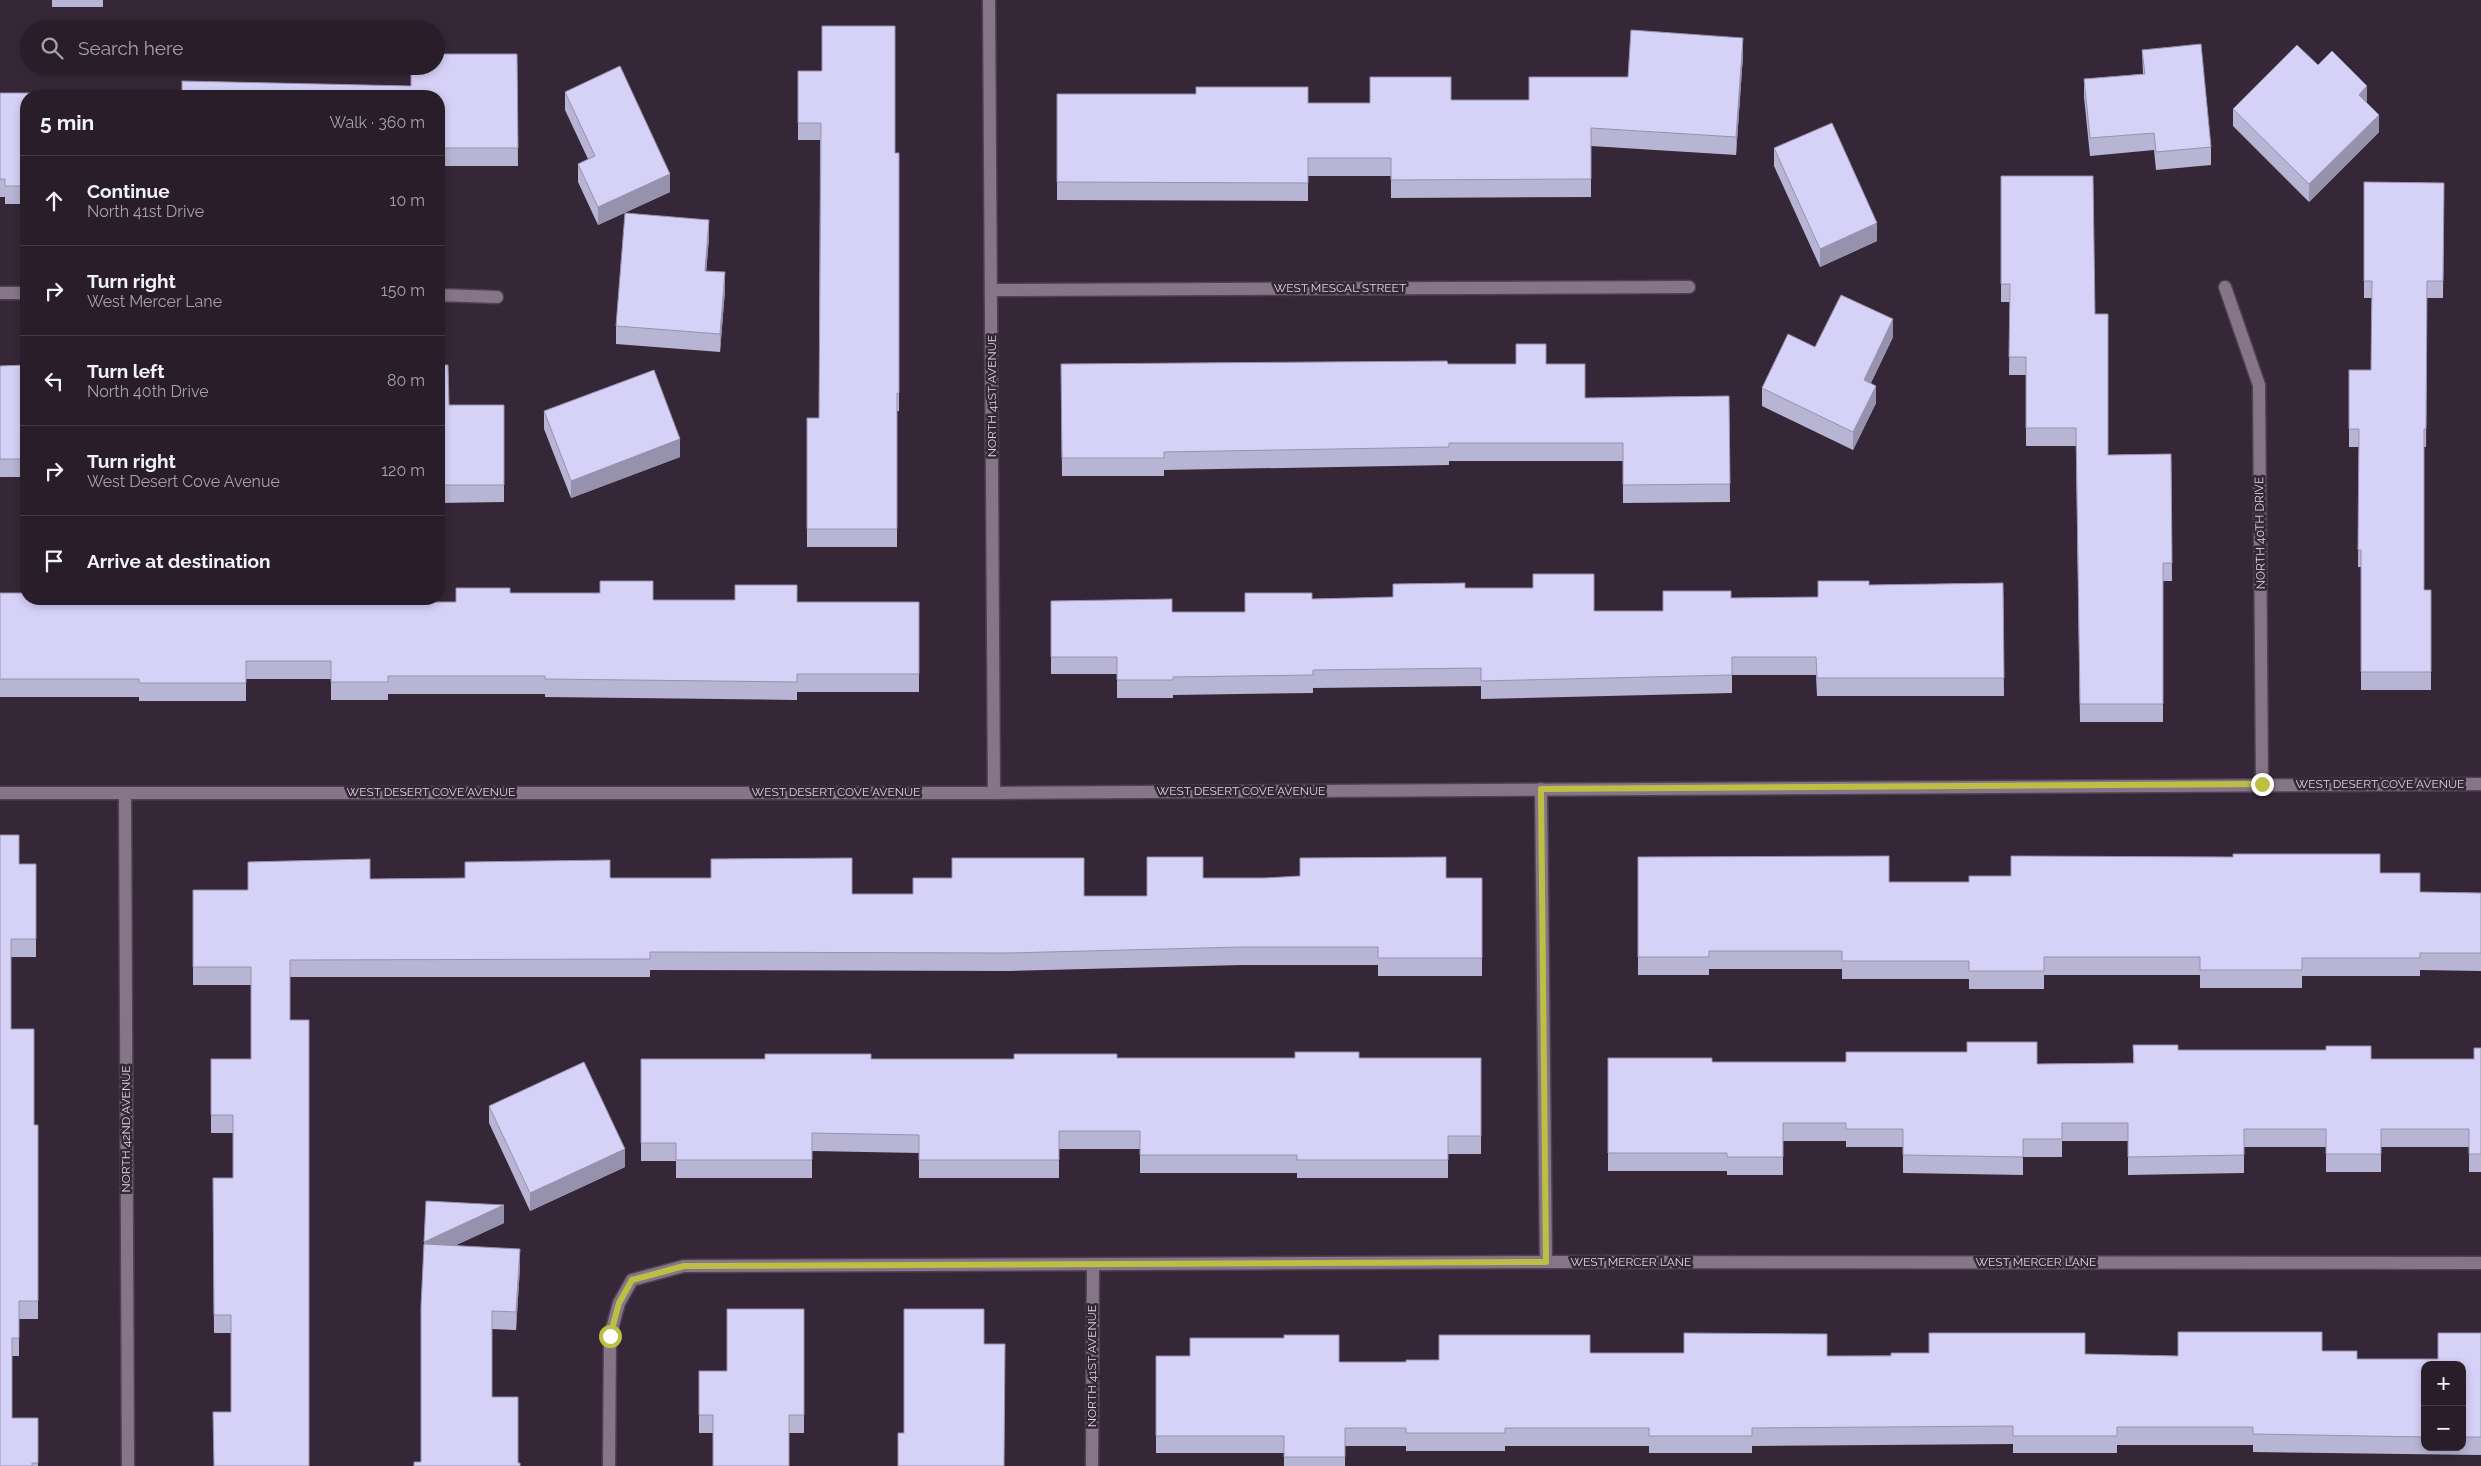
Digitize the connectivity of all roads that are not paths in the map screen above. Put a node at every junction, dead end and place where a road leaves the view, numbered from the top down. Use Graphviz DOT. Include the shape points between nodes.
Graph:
graph roads {
  1 [pos="989,0"];
  2 [pos="1689,286"];
  3 [pos="2225,287"];
  4 [pos="991,290"];
  5 [pos="0,293"];
  6 [pos="20,293"];
  7 [pos="445,295"];
  8 [pos="497,297"];
  9 [pos="2262,784"];
  10 [pos="2481,784"];
  11 [pos="1541,789"];
  12 [pos="0,793"];
  13 [pos="124,793"];
  14 [pos="994,793"];
  15 [pos="1546,1262"];
  16 [pos="2481,1263"];
  17 [pos="1093,1266"];
  18 [pos="128,1466"];
  19 [pos="610,1466"];
  20 [pos="1092,1466"];
  1 -- 4 [label="street, NORTH 41ST AVENUE"];
  2 -- 4 [label="street, WEST MESCAL STREET"];
  3 -- 9 [label="street, NORTH 40TH DRIVE" via="2258,385"];
  4 -- 14 [label="street, NORTH 41ST AVENUE"];
  5 -- 6 [label="street"];
  7 -- 8 [label="street"];
  9 -- 10 [label="street, WEST DESERT COVE AVENUE"];
  9 -- 11 [label="street, WEST DESERT COVE AVENUE"];
  11 -- 14 [label="street, WEST DESERT COVE AVENUE"];
  11 -- 15 [label="street"];
  12 -- 13 [label="street, WEST DESERT COVE AVENUE"];
  13 -- 14 [label="street, WEST DESERT COVE AVENUE"];
  13 -- 18 [label="street, NORTH 42ND AVENUE"];
  15 -- 16 [label="street, WEST MERCER LANE"];
  15 -- 17 [label="street, WEST MERCER LANE"];
  17 -- 19 [label="street, WEST MERCER LANE" via="684,1266 632,1280 619,1303 610,1336"];
  17 -- 20 [label="street, NORTH 41ST AVENUE"];
}
